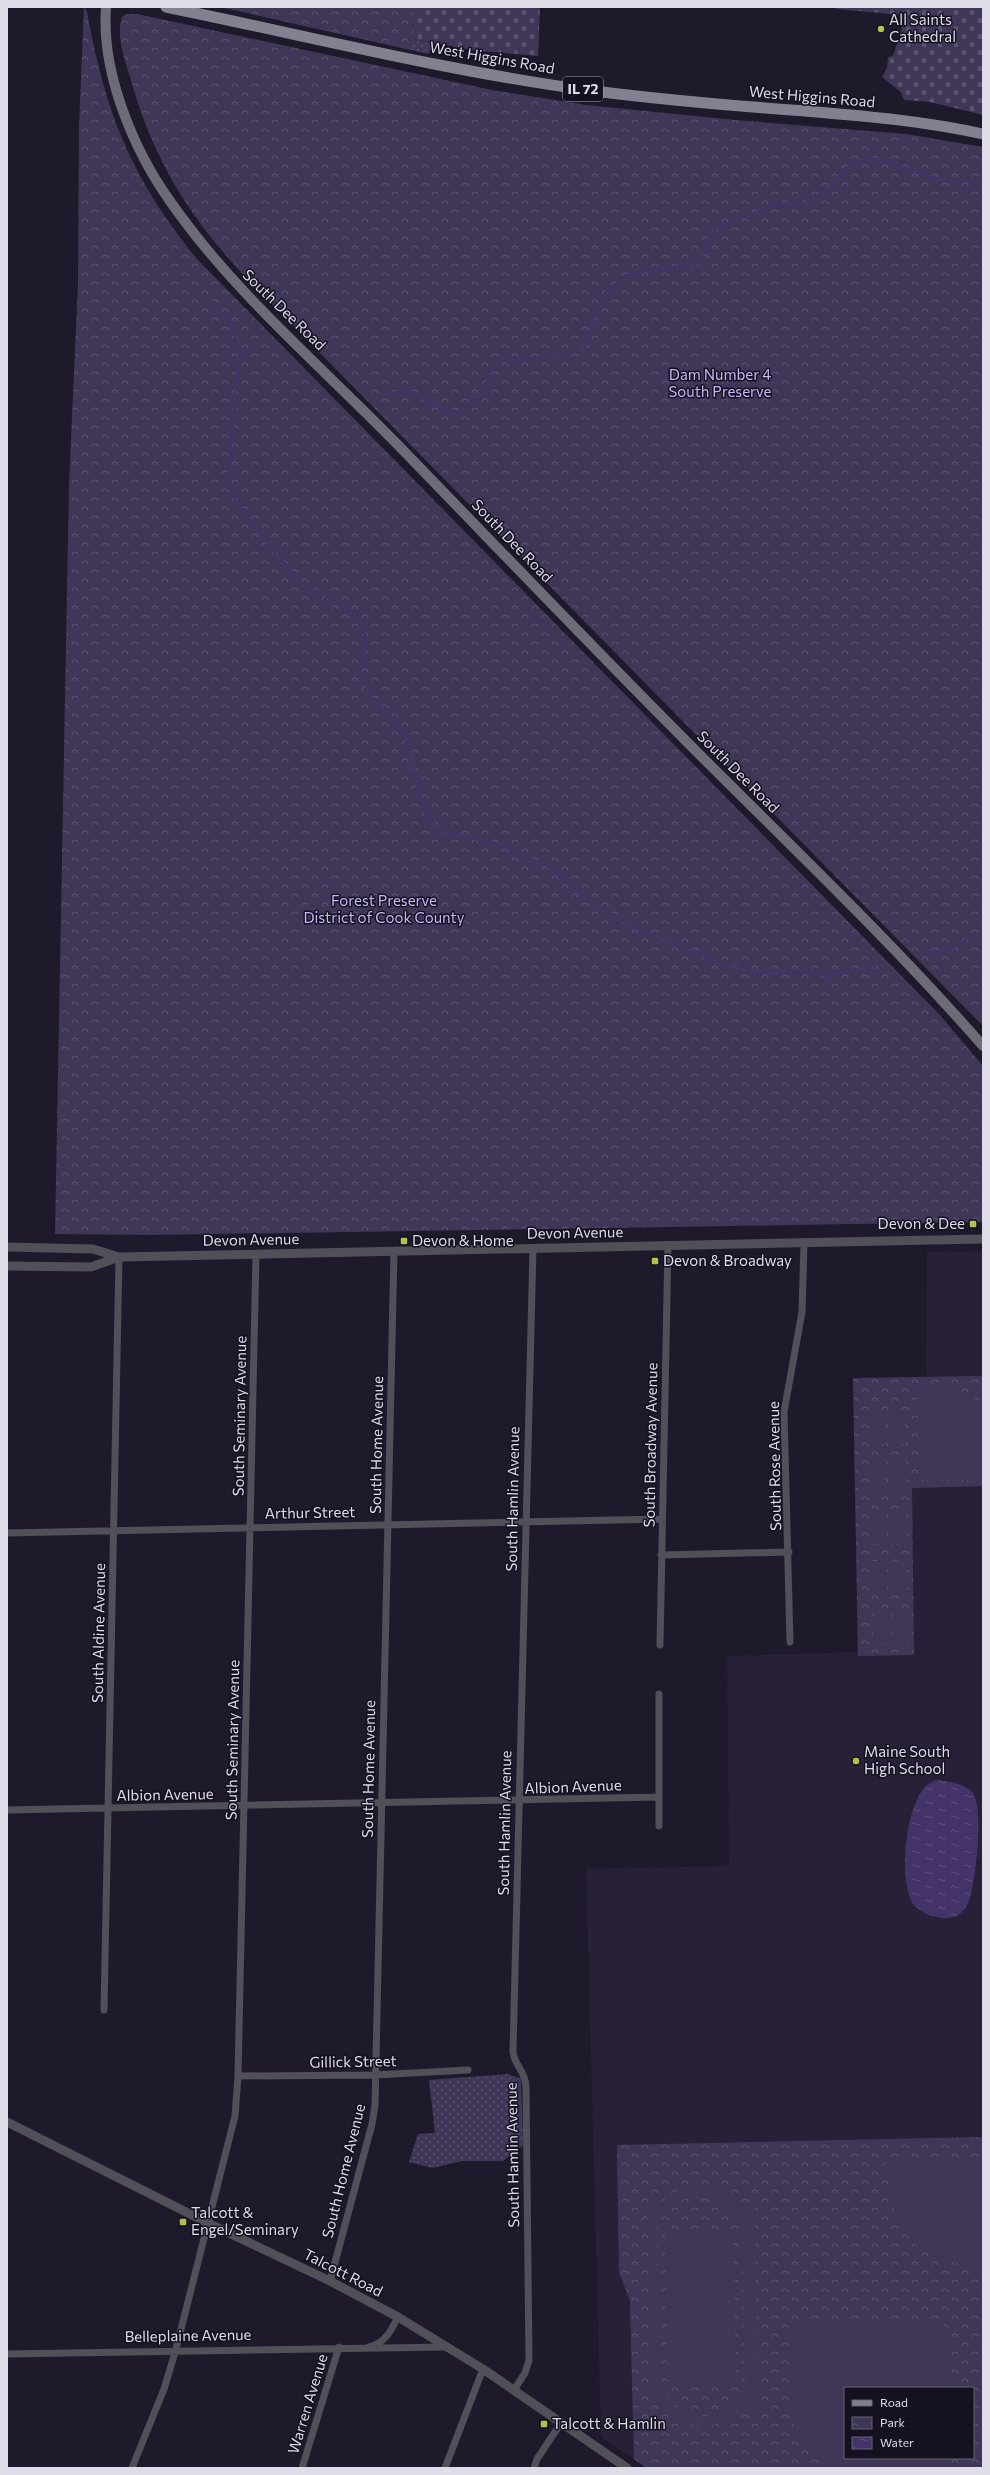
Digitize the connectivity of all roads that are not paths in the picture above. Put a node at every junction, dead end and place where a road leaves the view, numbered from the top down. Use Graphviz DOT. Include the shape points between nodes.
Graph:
graph roads {
  1 [pos="106,7"];
  2 [pos="166,7"];
  3 [pos="983,134"];
  4 [pos="983,1046"];
  5 [pos="983,1239"];
  6 [pos="804,1242"];
  7 [pos="668,1246"];
  8 [pos="7,1247"];
  9 [pos="532,1248"];
  10 [pos="394,1251"];
  11 [pos="256,1254"];
  12 [pos="119,1257"];
  13 [pos="7,1266"];
  14 [pos="662,1519"];
  15 [pos="525,1522"];
  16 [pos="388,1525"];
  17 [pos="251,1528"];
  18 [pos="114,1530"];
  19 [pos="7,1533"];
  20 [pos="789,1552"];
  21 [pos="661,1554"];
  22 [pos="790,1642"];
  23 [pos="660,1645"];
  24 [pos="659,1694"];
  25 [pos="659,1797"];
  26 [pos="519,1801"];
  27 [pos="381,1803"];
  28 [pos="244,1806"];
  29 [pos="108,1809"];
  30 [pos="7,1810"];
  31 [pos="660,1826"];
  32 [pos="104,2010"];
  33 [pos="468,2070"];
  34 [pos="375,2075"];
  35 [pos="238,2076"];
  36 [pos="7,2122"];
  37 [pos="208,2223"];
  38 [pos="330,2281"];
  39 [pos="398,2317"];
  40 [pos="339,2347"];
  41 [pos="369,2347"];
  42 [pos="447,2347"];
  43 [pos="176,2349"];
  44 [pos="7,2354"];
  45 [pos="483,2370"];
  46 [pos="514,2390"];
  47 [pos="561,2423"];
  48 [pos="132,2468"];
  49 [pos="302,2468"];
  50 [pos="445,2468"];
  51 [pos="534,2468"];
  52 [pos="628,2468"];
  1 -- 4 [label="main road, South Dee Road" via="104,27 112,68 121,105 134,138 170,203 230,278 339,384 643,698 906,963"];
  2 -- 3 [label="main road, West Higgins Road / IL 72" via="440,64 593,91 876,117"];
  5 -- 6 [label="street, Devon Avenue"];
  6 -- 7 [label="street, Devon Avenue"];
  6 -- 20 [label="street, South Rose Avenue" via="802,1312 784,1412"];
  7 -- 9 [label="street, Devon Avenue"];
  7 -- 14 [label="street, South Broadway Avenue"];
  8 -- 12 [label="street, Devon Avenue" via="93,1249"];
  9 -- 10 [label="street, Devon Avenue"];
  9 -- 15 [label="street, South Hamlin Avenue"];
  10 -- 11 [label="street, Devon Avenue"];
  10 -- 16 [label="street, South Home Avenue"];
  11 -- 12 [label="street, Devon Avenue"];
  11 -- 17 [label="street, South Seminary Avenue"];
  12 -- 13 [label="street, Devon Avenue" via="91,1267"];
  12 -- 18 [label="street, South Aldine Avenue"];
  14 -- 15 [label="street, Arthur Street"];
  14 -- 21 [label="street, South Broadway Avenue"];
  15 -- 16 [label="street, Arthur Street"];
  15 -- 26 [label="street, South Hamlin Avenue"];
  16 -- 17 [label="street, Arthur Street"];
  16 -- 27 [label="street, South Home Avenue"];
  17 -- 18 [label="street, Arthur Street"];
  17 -- 28 [label="street, South Seminary Avenue"];
  18 -- 19 [label="street, Arthur Street"];
  18 -- 29 [label="street, South Aldine Avenue"];
  20 -- 21 [label="street"];
  20 -- 22 [label="street, South Rose Avenue"];
  21 -- 23 [label="street, South Broadway Avenue"];
  24 -- 25 [label="street"];
  25 -- 26 [label="street, Albion Avenue"];
  25 -- 31 [label="street"];
  26 -- 27 [label="street, Albion Avenue"];
  26 -- 46 [label="street, South Hamlin Avenue" via="513,2052 518,2067 524,2071 526,2082 529,2360 525,2373"];
  27 -- 28 [label="street, Albion Avenue"];
  27 -- 34 [label="street, South Home Avenue"];
  28 -- 29 [label="street, Albion Avenue"];
  28 -- 35 [label="street, South Seminary Avenue"];
  29 -- 30 [label="street, Albion Avenue"];
  29 -- 32 [label="street, South Aldine Avenue"];
  33 -- 34 [label="street, Gillick Street"];
  34 -- 35 [label="street, Gillick Street"];
  34 -- 38 [label="street, South Home Avenue" via="374,2115"];
  35 -- 37 [label="street, South Seminary Avenue" via="235,2116"];
  36 -- 37 [label="street, Talcott Road"];
  37 -- 38 [label="street, Talcott Road"];
  37 -- 43 [label="street, South Seminary Avenue"];
  38 -- 39 [label="street, Talcott Road"];
  39 -- 41 [label="street" via="388,2335 376,2345"];
  39 -- 42 [label="street, Talcott Road"];
  40 -- 41 [label="street, Belleplaine Avenue"];
  40 -- 43 [label="street, Belleplaine Avenue"];
  40 -- 49 [label="street, Warren Avenue"];
  41 -- 42 [label="street, Belleplaine Avenue"];
  42 -- 45 [label="street, Talcott Road"];
  43 -- 44 [label="street, Belleplaine Avenue"];
  43 -- 48 [label="street, South Seminary Avenue" via="164,2390"];
  45 -- 46 [label="street, Talcott Road"];
  45 -- 50 [label="street"];
  46 -- 47 [label="street, Talcott Road"];
  47 -- 51 [label="street" via="537,2459"];
  47 -- 52 [label="street, Talcott Road"];
}
